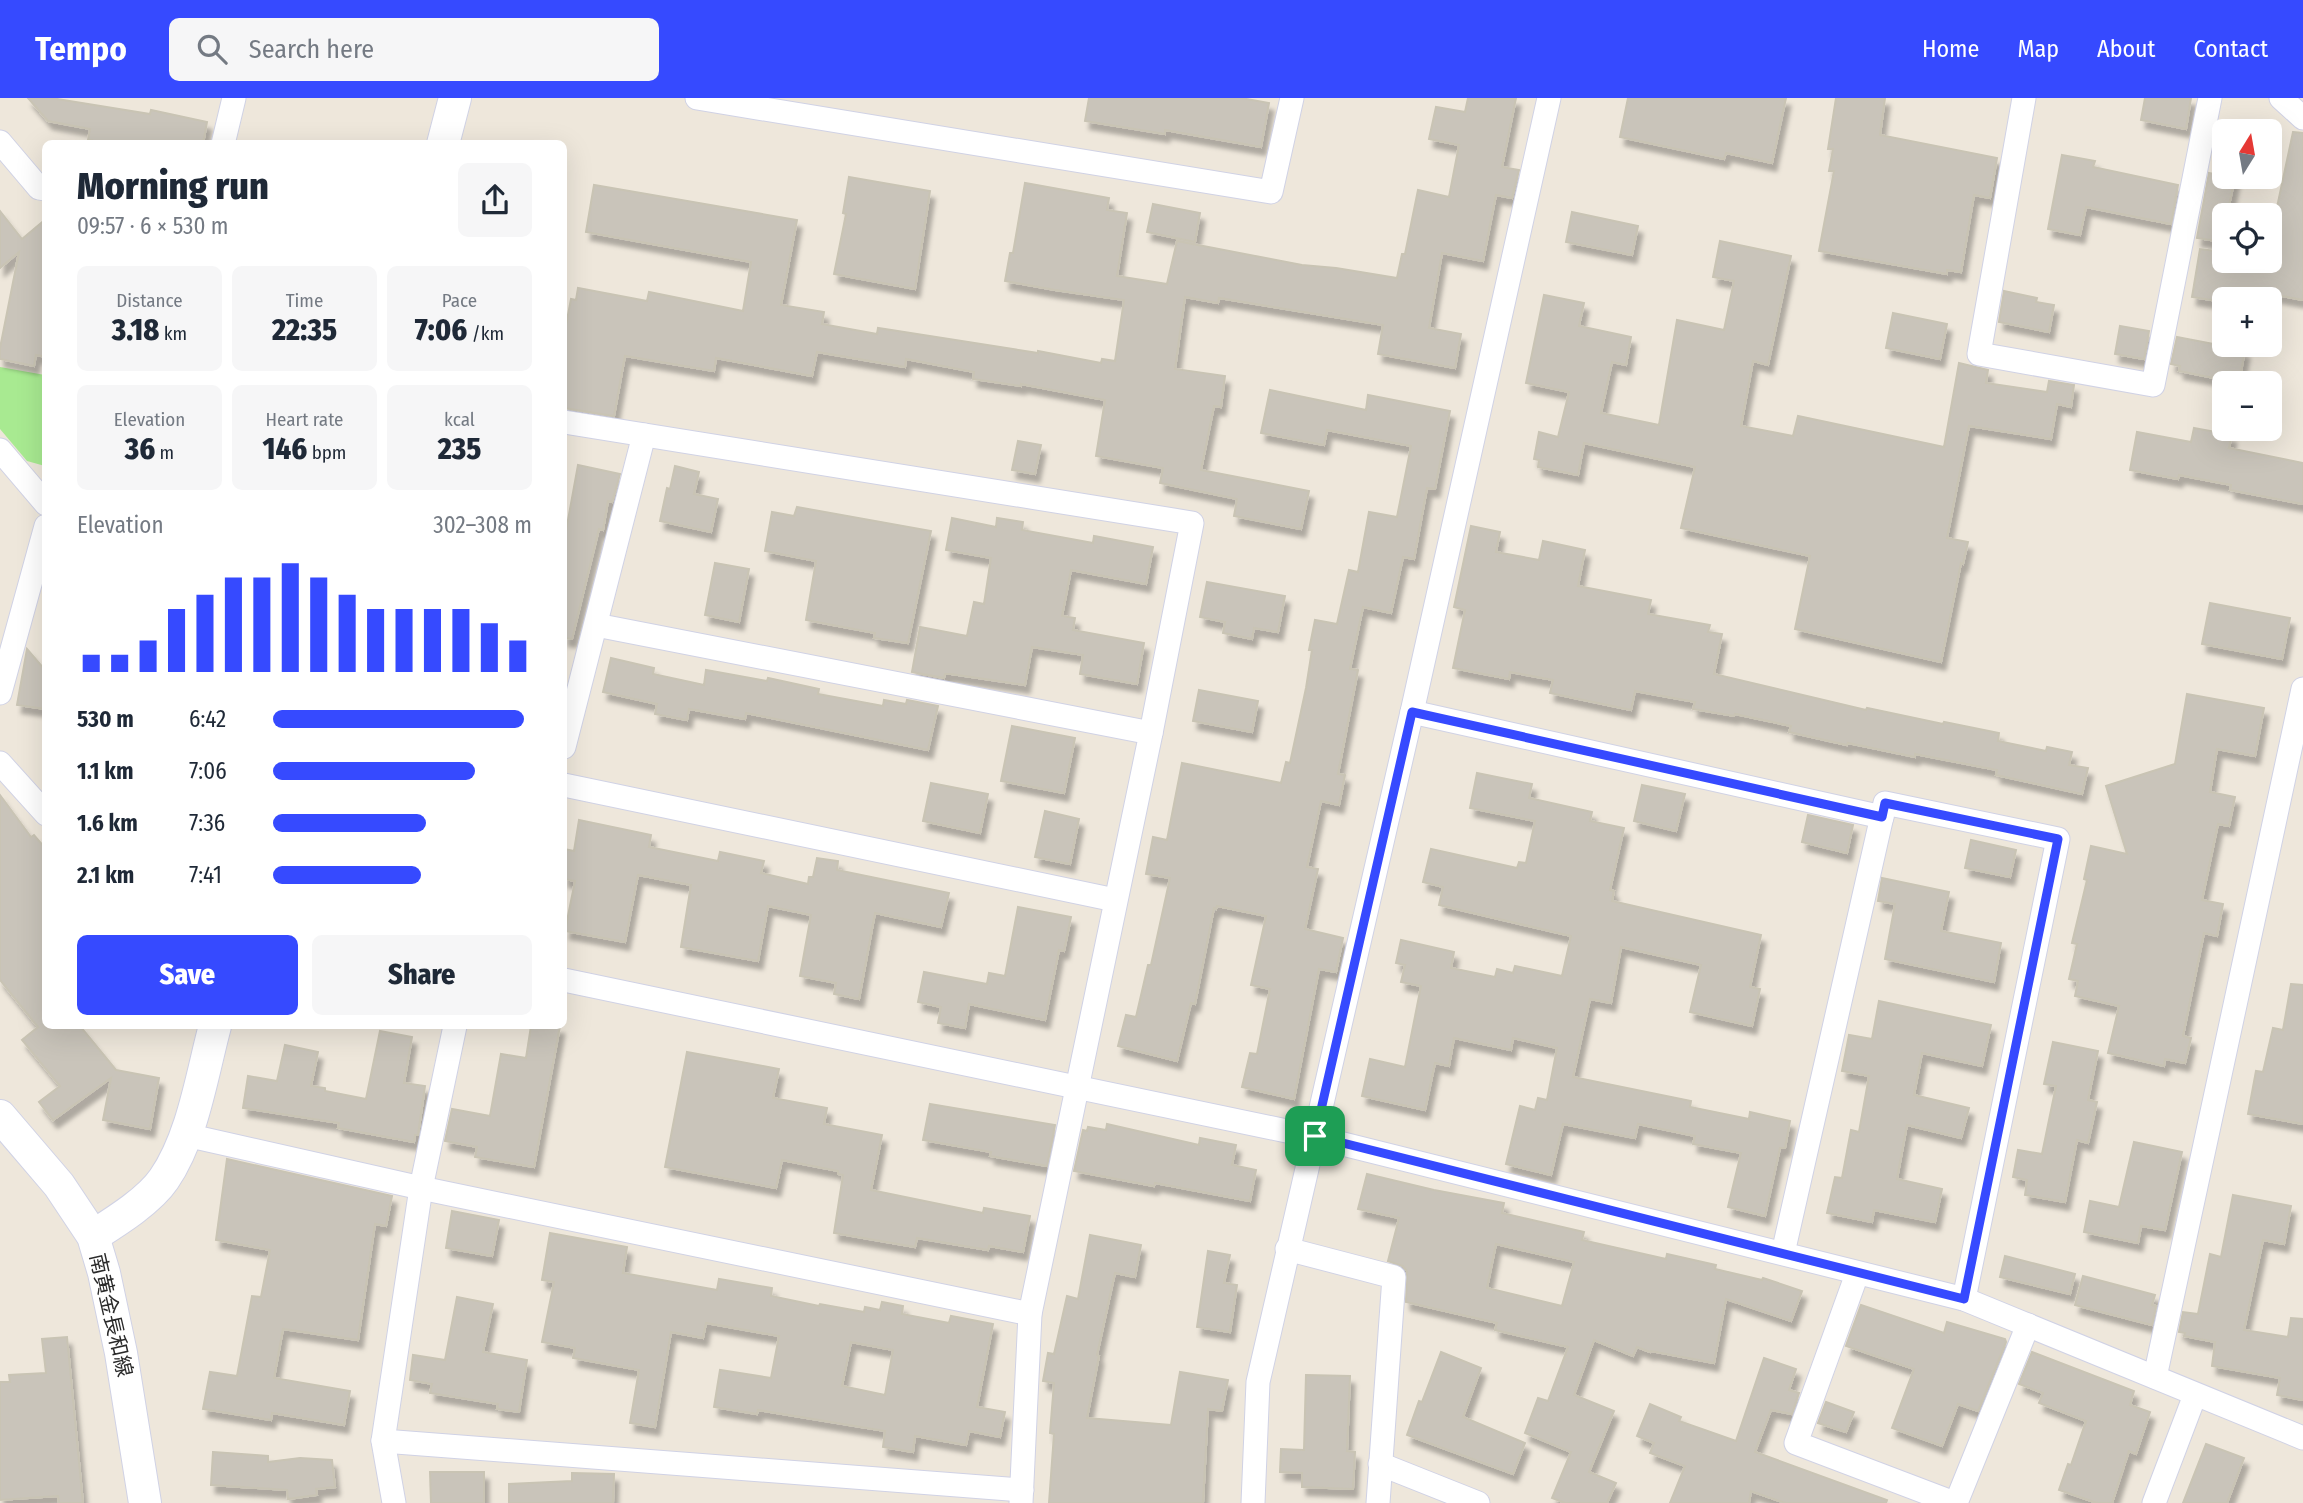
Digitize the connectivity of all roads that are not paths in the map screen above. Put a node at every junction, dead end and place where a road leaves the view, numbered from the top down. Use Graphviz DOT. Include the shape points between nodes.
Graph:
graph roads {
  1 [pos="234,98"];
  2 [pos="455,98"];
  3 [pos="698,98"];
  4 [pos="1292,98"];
  5 [pos="1549,98"];
  6 [pos="2024,98"];
  7 [pos="2210,98"];
  8 [pos="2281,98"];
  9 [pos="2303,118"];
  10 [pos="224,140"];
  11 [pos="444,140"];
  12 [pos="0,142"];
  13 [pos="42,189"];
  14 [pos="567,422"];
  15 [pos="645,435"];
  16 [pos="0,450"];
  17 [pos="42,499"];
  18 [pos="42,541"];
  19 [pos="596,625"];
  20 [pos="2303,689"];
  21 [pos="0,693"];
  22 [pos="1412,712"];
  23 [pos="1151,733"];
  24 [pos="567,736"];
  25 [pos="0,763"];
  26 [pos="567,786"];
  27 [pos="42,810"];
  28 [pos="1882,817"];
  29 [pos="1115,900"];
  30 [pos="567,981"];
  31 [pos="214,1029"];
  32 [pos="454,1029"];
  33 [pos="1078,1086"];
  34 [pos="0,1116"];
  35 [pos="186,1135"];
  36 [pos="1315,1136"];
  37 [pos="421,1188"];
  38 [pos="93,1236"];
  39 [pos="1287,1249"];
  40 [pos="1783,1254"];
  41 [pos="1857,1274"];
  42 [pos="1964,1299"];
  43 [pos="1030,1314"];
  44 [pos="2028,1325"];
  45 [pos="2155,1377"];
  46 [pos="2195,1395"];
  47 [pos="2303,1438"];
  48 [pos="383,1441"];
  49 [pos="1380,1464"];
  50 [pos="1022,1497"];
  51 [pos="145,1503"];
  52 [pos="394,1503"];
  53 [pos="1253,1503"];
  54 [pos="1378,1503"];
  55 [pos="1478,1503"];
  56 [pos="1955,1503"];
  57 [pos="2154,1503"];
  1 -- 10 [label="street"];
  2 -- 11 [label="main road"];
  3 -- 4 [label="street" via="1272,192"];
  5 -- 22 [label="street"];
  6 -- 7 [label="street" via="1979,354 2153,385"];
  8 -- 9 [label="street"];
  12 -- 13 [label="street"];
  14 -- 15 [label="street"];
  15 -- 19 [label="street"];
  15 -- 23 [label="street" via="1192,523"];
  16 -- 17 [label="street"];
  18 -- 21 [label="street"];
  19 -- 23 [label="street"];
  19 -- 24 [label="street"];
  20 -- 45 [label="street"];
  22 -- 28 [label="street"];
  22 -- 36 [label="street"];
  23 -- 29 [label="street"];
  25 -- 27 [label="street"];
  26 -- 29 [label="street"];
  28 -- 40 [label="street"];
  28 -- 42 [label="street" via="1885,803 2058,839"];
  29 -- 33 [label="street"];
  30 -- 33 [label="street"];
  31 -- 35 [label="main road"];
  32 -- 37 [label="street"];
  33 -- 36 [label="street"];
  33 -- 43 [label="street"];
  34 -- 38 [label="main road, 南黄金長和線" via="58,1185"];
  35 -- 37 [label="street"];
  35 -- 38 [label="main road" via="164,1180 129,1213"];
  36 -- 39 [label="street"];
  36 -- 40 [label="street"];
  37 -- 43 [label="street"];
  37 -- 48 [label="street"];
  38 -- 51 [label="main road, 南黄金長和線" via="121,1353"];
  39 -- 49 [label="street" via="1394,1276"];
  39 -- 53 [label="street" via="1258,1382"];
  40 -- 41 [label="street"];
  41 -- 42 [label="street"];
  41 -- 56 [label="street" via="1796,1443"];
  42 -- 44 [label="street"];
  43 -- 50 [label="street"];
  44 -- 45 [label="street"];
  44 -- 56 [label="street"];
  45 -- 46 [label="street"];
  46 -- 47 [label="street"];
  46 -- 57 [label="street"];
  48 -- 50 [label="street"];
  48 -- 52 [label="street"];
  49 -- 54 [label="street"];
  49 -- 55 [label="street"];
}
